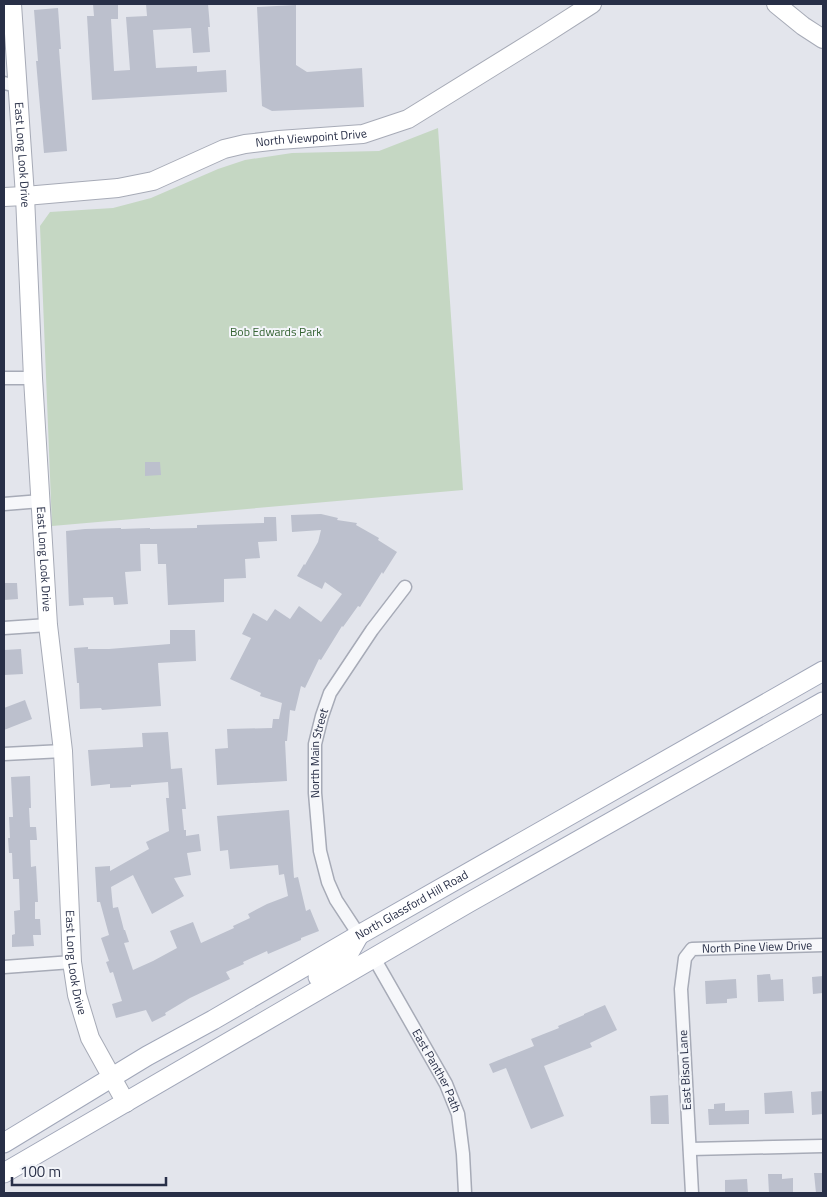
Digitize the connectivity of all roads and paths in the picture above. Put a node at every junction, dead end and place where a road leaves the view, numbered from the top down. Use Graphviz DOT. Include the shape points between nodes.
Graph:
graph roads {
  1 [pos="12,4"];
  2 [pos="592,4"];
  3 [pos="776,4"];
  4 [pos="823,39"];
  5 [pos="10,85"];
  6 [pos="25,196"];
  7 [pos="4,197"];
  8 [pos="4,378"];
  9 [pos="33,378"];
  10 [pos="41,501"];
  11 [pos="4,504"];
  12 [pos="405,587"];
  13 [pos="48,626"];
  14 [pos="4,628"];
  15 [pos="823,670"];
  16 [pos="823,702"];
  17 [pos="64,752"];
  18 [pos="4,754"];
  19 [pos="431,894"];
  20 [pos="359,935"];
  21 [pos="823,945"];
  22 [pos="692,949"];
  23 [pos="374,958"];
  24 [pos="72,962"];
  25 [pos="4,967"];
  26 [pos="306,997"];
  27 [pos="112,1077"];
  28 [pos="126,1103"];
  29 [pos="4,1143"];
  30 [pos="823,1146"];
  31 [pos="690,1149"];
  32 [pos="4,1173"];
  33 [pos="465,1193"];
  34 [pos="692,1193"];
  1 -- 5 [label="street, East Long Look Drive"];
  2 -- 6 [label="street, North Viewpoint Drive" via="408,119 363,134 224,148 152,181 118,188"];
  3 -- 4 [label="street"];
  5 -- 6 [label="street, East Long Look Drive"];
  6 -- 7 [label="street, North Viewpoint Drive"];
  6 -- 9 [label="street, East Long Look Drive"];
  8 -- 9 [label="street"];
  9 -- 10 [label="street, East Long Look Drive"];
  10 -- 11 [label="street"];
  10 -- 13 [label="street, East Long Look Drive"];
  12 -- 20 [label="street, North Main Street" via="330,693 315,744 320,851 333,894"];
  13 -- 14 [label="street"];
  13 -- 17 [label="street, East Long Look Drive"];
  15 -- 19 [label="main road, North Glassford Hill Road"];
  16 -- 23 [label="main road"];
  17 -- 18 [label="street"];
  17 -- 24 [label="street, East Long Look Drive"];
  19 -- 20 [label="main road, North Glassford Hill Road"];
  19 -- 23 [label="main road" via="416,913 380,938"];
  20 -- 26 [label="main road" via="346,958 317,978"];
  20 -- 27 [label="main road, North Glassford Hill Road"];
  21 -- 22 [label="street, North Pine View Drive"];
  22 -- 31 [label="street, East Bison Lane" via="685,958 681,988"];
  23 -- 26 [label="main road"];
  23 -- 33 [label="street, East Panther Path" via="446,1084 458,1114"];
  24 -- 25 [label="street"];
  24 -- 27 [label="street, East Long Look Drive" via="77,996 90,1038"];
  26 -- 28 [label="main road"];
  27 -- 28 [label="street, East Long Look Drive"];
  27 -- 29 [label="main road, North Glassford Hill Road"];
  28 -- 32 [label="main road"];
  30 -- 31 [label="street"];
  31 -- 34 [label="street, East Bison Lane"];
}
